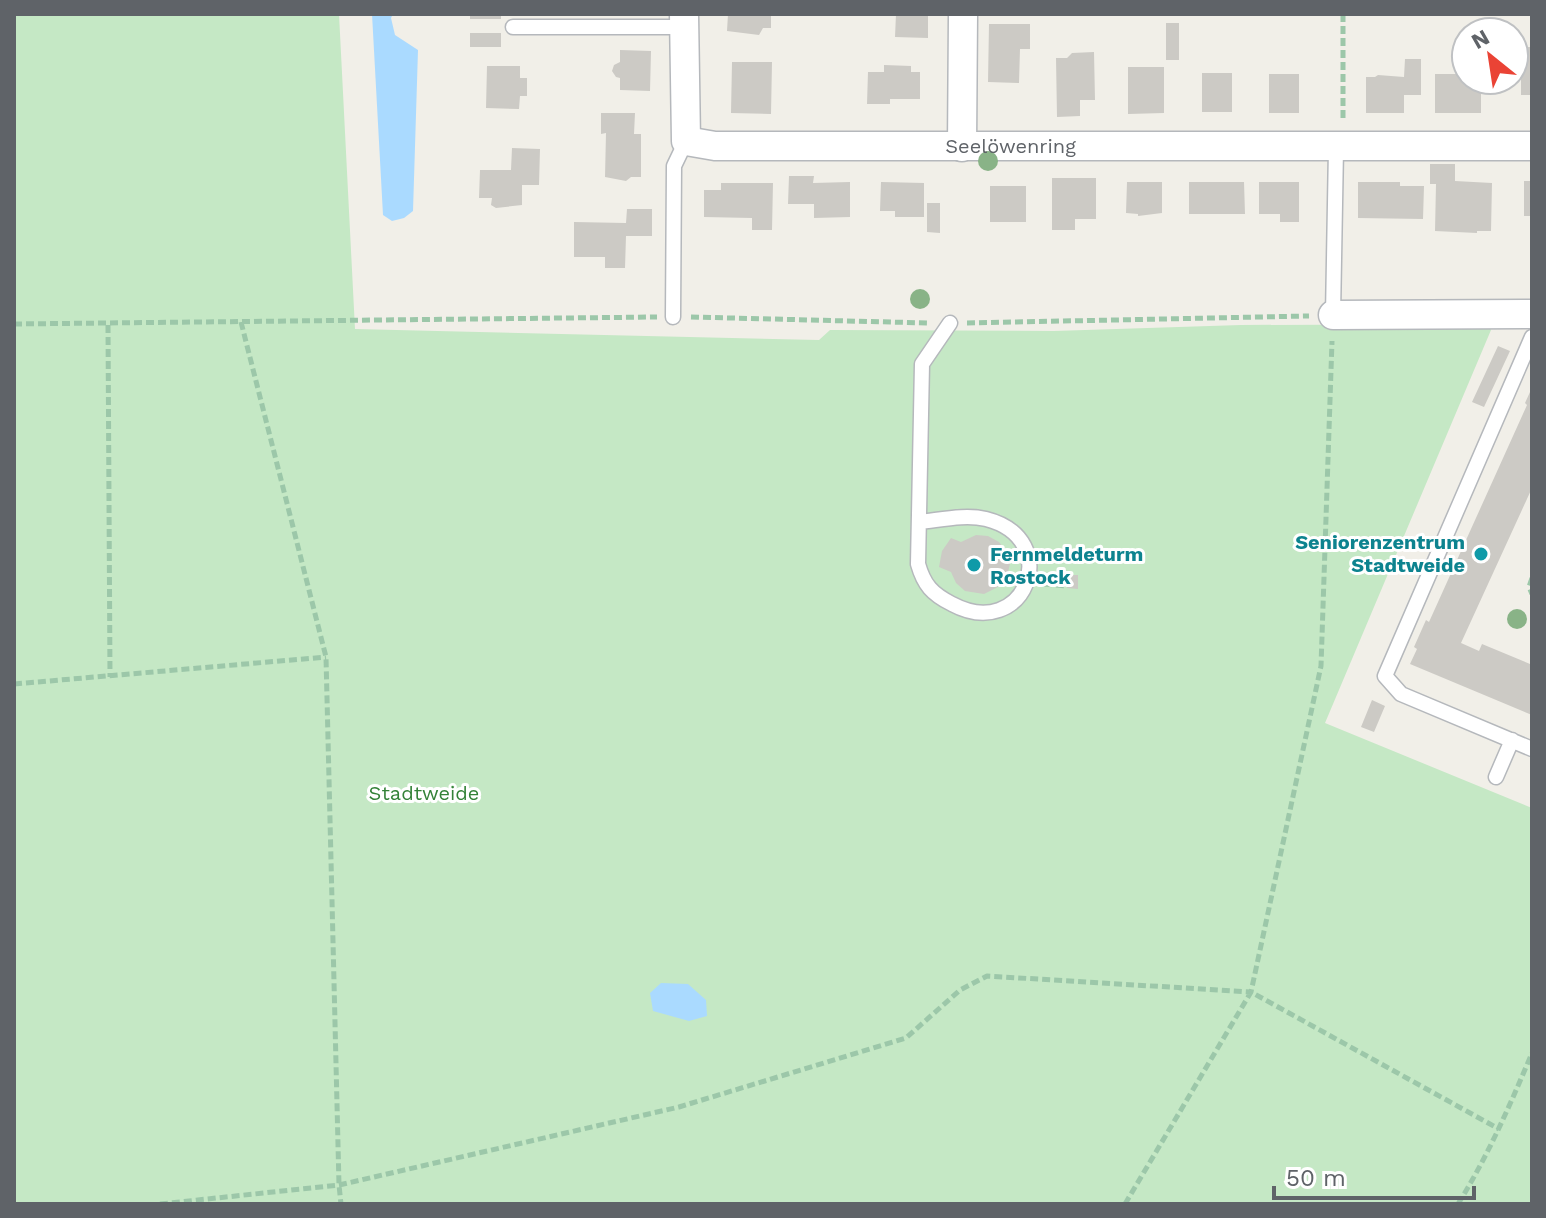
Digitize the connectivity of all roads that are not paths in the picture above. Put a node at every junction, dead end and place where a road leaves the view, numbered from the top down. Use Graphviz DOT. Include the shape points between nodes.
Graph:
graph roads {
  1 [pos="963,14"];
  2 [pos="684,21"];
  3 [pos="513,27"];
  4 [pos="686,141"];
  5 [pos="1532,146"];
  6 [pos="962,147"];
  7 [pos="1339,148"];
  8 [pos="1532,314"];
  9 [pos="1333,315"];
  10 [pos="673,317"];
  11 [pos="950,323"];
  12 [pos="1532,337"];
  13 [pos="919,522"];
  14 [pos="1512,740"];
  15 [pos="1532,749"];
  16 [pos="1496,777"];
  1 -- 6 [label="street"];
  2 -- 3 [label="lane"];
  2 -- 4 [label="street"];
  4 -- 6 [label="street, Seelöwenring" via="715,146"];
  4 -- 10 [label="lane" via="674,166"];
  5 -- 7 [label="street, Seelöwenring"];
  6 -- 7 [label="street, Seelöwenring"];
  7 -- 9 [label="lane"];
  8 -- 9 [label="street"];
  11 -- 13 [label="lane" via="922,364"];
  12 -- 14 [label="lane" via="1385,676 1401,694"];
  13 -- 13 [label="lane" via="983,518 1018,535 1031,572 1023,593 984,615 935,595 918,564"];
  14 -- 15 [label="lane"];
  14 -- 16 [label="lane"];
}
